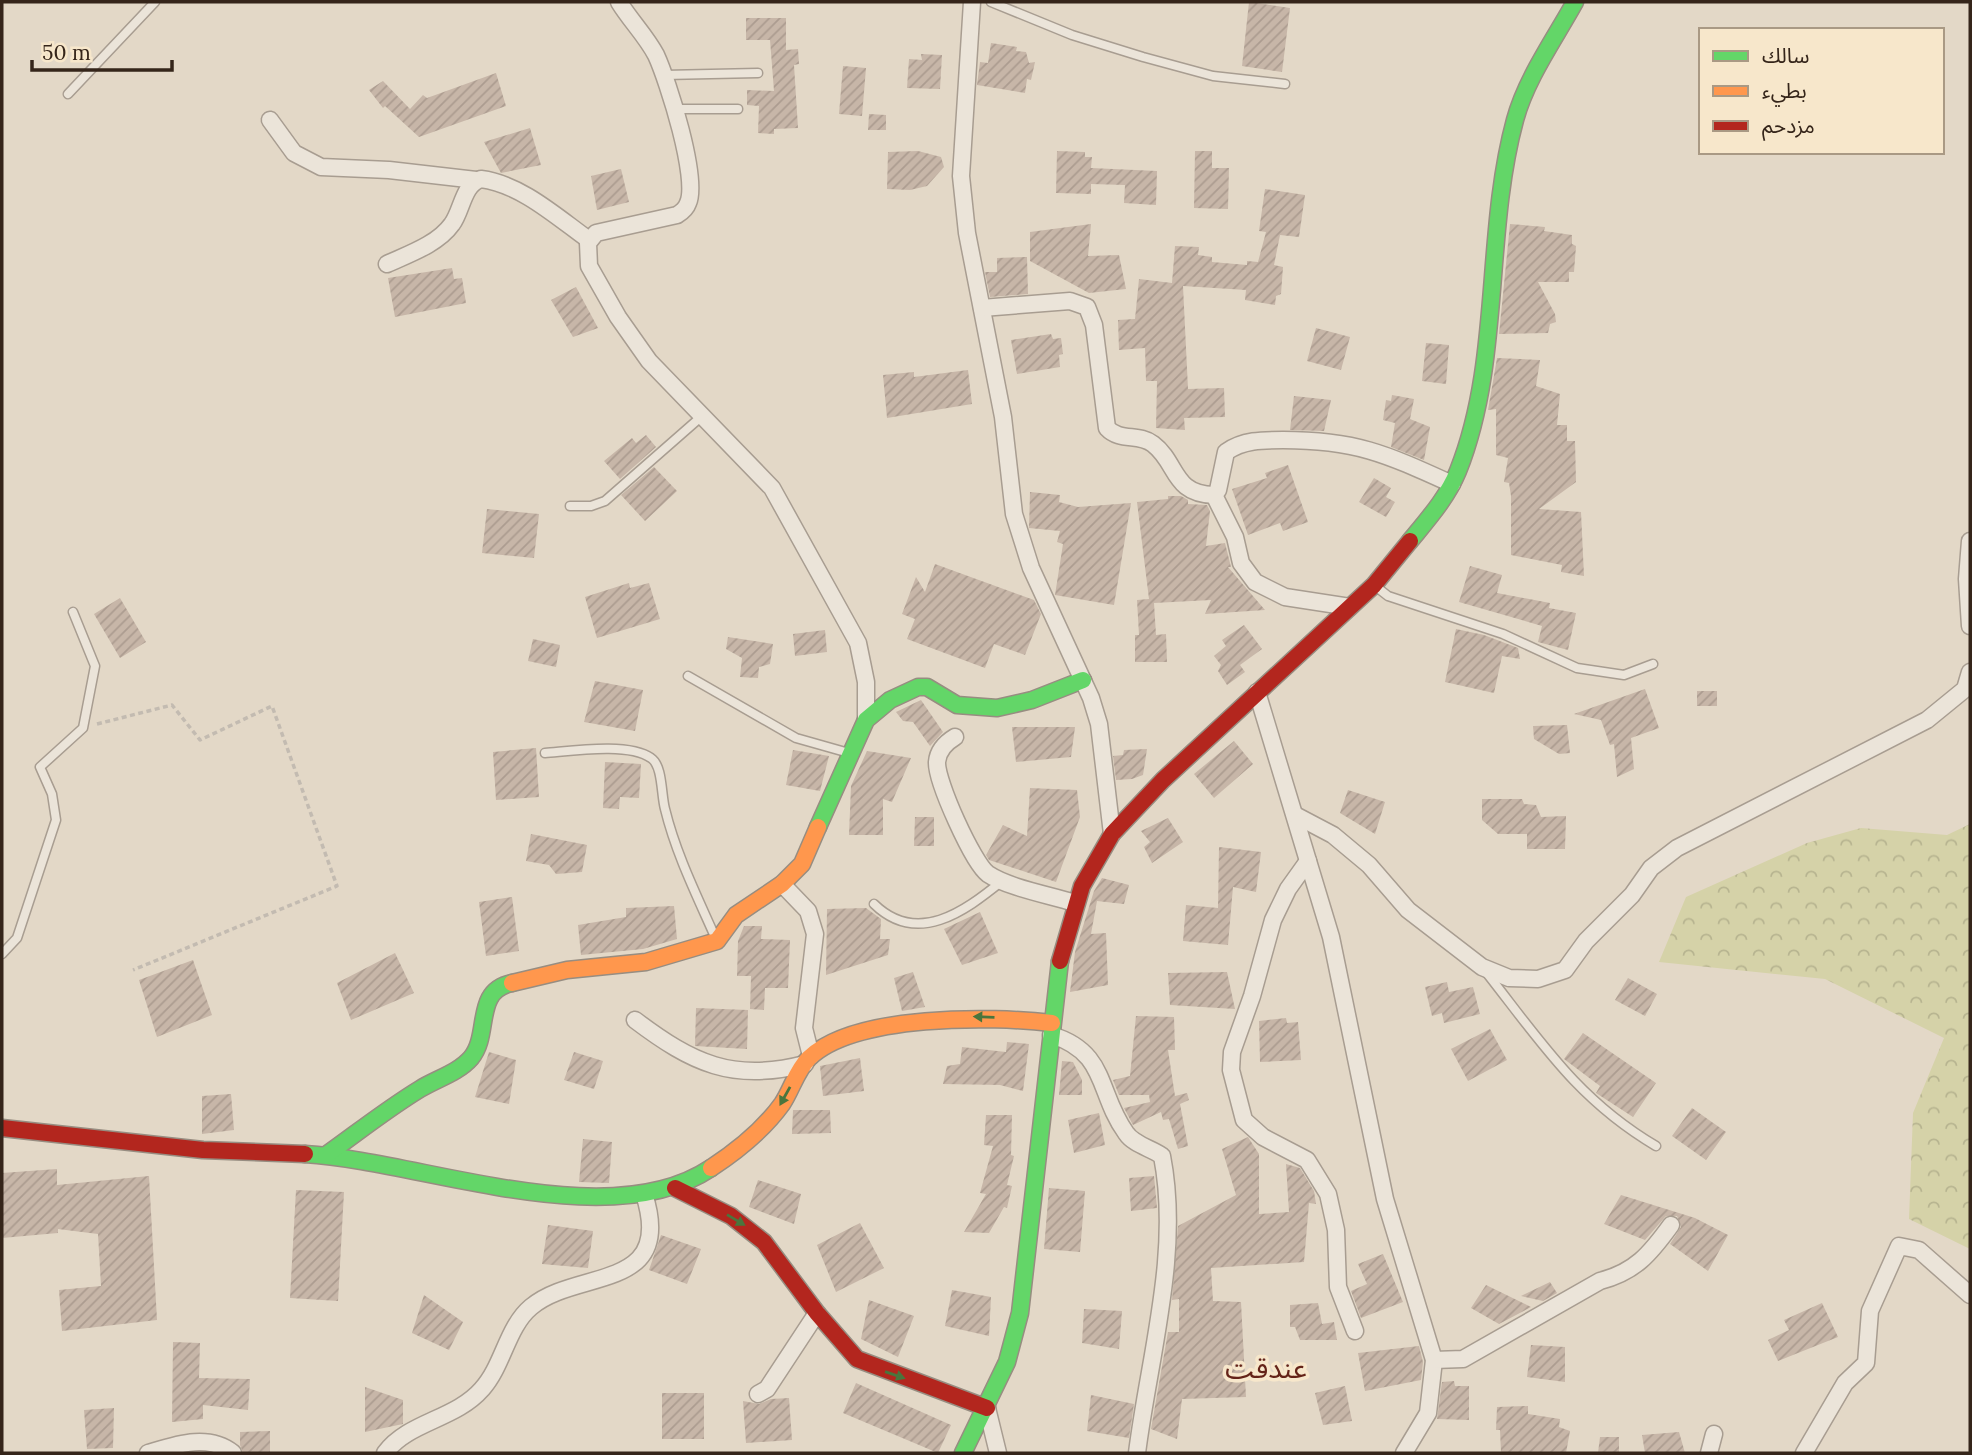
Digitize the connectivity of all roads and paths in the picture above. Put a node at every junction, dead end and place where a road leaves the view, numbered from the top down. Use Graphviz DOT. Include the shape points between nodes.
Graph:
graph roads {
  1 [pos="155,2"];
  2 [pos="618,2"];
  3 [pos="972,2"];
  4 [pos="991,2"];
  5 [pos="1575,2"];
  6 [pos="758,72"];
  7 [pos="664,75"];
  8 [pos="1285,84"];
  9 [pos="68,94"];
  10 [pos="674,109"];
  11 [pos="738,109"];
  12 [pos="270,120"];
  13 [pos="475,180"];
  14 [pos="589,240"];
  15 [pos="387,264"];
  16 [pos="982,308"];
  17 [pos="702,416"];
  18 [pos="1452,484"];
  19 [pos="1214,495"];
  20 [pos="570,506"];
  21 [pos="1970,541"];
  22 [pos="1374,585"];
  23 [pos="1350,607"];
  24 [pos="73,612"];
  25 [pos="1970,626"];
  26 [pos="1653,664"];
  27 [pos="1970,672"];
  28 [pos="688,676"];
  29 [pos="1083,681"];
  30 [pos="1257,692"];
  31 [pos="866,720"];
  32 [pos="83,728"];
  33 [pos="955,737"];
  34 [pos="544,753"];
  35 [pos="849,753"];
  36 [pos="1295,815"];
  37 [pos="1112,834"];
  38 [pos="1308,861"];
  39 [pos="1002,881"];
  40 [pos="782,884"];
  41 [pos="1075,903"];
  42 [pos="874,904"];
  43 [pos="718,941"];
  44 [pos="2,954"];
  45 [pos="1482,968"];
  46 [pos="133,970"];
  47 [pos="635,1020"];
  48 [pos="1052,1029"];
  49 [pos="808,1060"];
  50 [pos="2,1117"];
  51 [pos="2,1128"];
  52 [pos="20,1130"];
  53 [pos="1656,1146"];
  54 [pos="326,1155"];
  55 [pos="675,1188"];
  56 [pos="644,1194"];
  57 [pos="1671,1225"];
  58 [pos="1970,1295"];
  59 [pos="817,1313"];
  60 [pos="1355,1331"];
  61 [pos="1434,1360"];
  62 [pos="758,1394"];
  63 [pos="987,1408"];
  64 [pos="1714,1434"];
  65 [pos="148,1453"];
  66 [pos="233,1453"];
  67 [pos="385,1453"];
  68 [pos="963,1453"];
  69 [pos="998,1453"];
  70 [pos="1137,1453"];
  71 [pos="1404,1453"];
  72 [pos="1709,1453"];
  73 [pos="1804,1453"];
  1 -- 9 [label="lane"];
  2 -- 7 [label="street" via="655,54"];
  3 -- 16 [label="street" via="961,176"];
  4 -- 8 [label="lane" via="1072,35 1155,60 1213,76"];
  5 -- 18 [label="street" via="1515,120 1492,247 1483,364 1474,416"];
  6 -- 7 [label="lane"];
  7 -- 10 [label="street"];
  10 -- 11 [label="lane"];
  10 -- 14 [label="street" via="689,176 687,206 677,215 605,230"];
  12 -- 13 [label="street" via="294,153 321,167"];
  13 -- 14 [label="street" via="489,180 524,196"];
  13 -- 15 [label="street" via="449,229"];
  14 -- 17 [label="street" via="589,266 618,317 649,361"];
  16 -- 19 [label="street" via="1070,301 1087,307 1094,325 1107,428 1118,436 1150,442 1183,484 1200,495"];
  16 -- 29 [label="street" via="1021,543"];
  17 -- 20 [label="lane" via="605,501"];
  17 -- 31 [label="street" via="772,488 838,601 858,643 866,682"];
  18 -- 19 [label="street" via="1358,445 1274,440 1250,442 1226,453"];
  18 -- 22 [label="street" via="1441,504"];
  19 -- 23 [label="street" via="1235,537 1241,563 1255,582 1285,597"];
  21 -- 25 [label="street"];
  22 -- 23 [label="street"];
  22 -- 26 [label="lane" via="1388,596 1503,634 1577,667 1624,675"];
  23 -- 30 [label="street"];
  24 -- 32 [label="lane" via="95,666"];
  27 -- 45 [label="street" via="1965,688 1927,720 1677,848 1651,868 1565,970 1538,979 1509,978"];
  28 -- 35 [label="lane" via="796,738"];
  29 -- 31 [label="street" via="998,708 969,708 935,690 918,687 890,700"];
  29 -- 37 [label="street" via="1099,724"];
  30 -- 36 [label="street"];
  30 -- 37 [label="street"];
  31 -- 35 [label="street"];
  32 -- 44 [label="lane" via="40,767 52,794 56,820 18,938"];
  32 -- 46 [label="path" via="172,705 200,740 272,706 337,886"];
  33 -- 39 [label="street" via="943,744 937,774 985,872"];
  34 -- 43 [label="lane" via="605,749 652,758 673,842"];
  35 -- 40 [label="street" via="802,864"];
  36 -- 38 [label="street"];
  36 -- 45 [label="street" via="1333,835 1369,865 1408,910"];
  37 -- 41 [label="street"];
  38 -- 60 [label="street" via="1273,920 1232,1052 1231,1070 1244,1120 1264,1137 1307,1160 1328,1194 1336,1230 1338,1287"];
  38 -- 61 [label="street" via="1331,937 1385,1199"];
  39 -- 41 [label="street"];
  39 -- 42 [label="lane" via="958,913 934,921 910,924 888,918"];
  40 -- 43 [label="street" via="736,915"];
  40 -- 49 [label="street" via="808,911 815,934 804,1028"];
  41 -- 48 [label="street" via="1061,953"];
  43 -- 54 [label="street" via="646,962 567,970 501,985 485,1003 480,1042 470,1059"];
  45 -- 53 [label="lane" via="1565,1073 1595,1103"];
  47 -- 49 [label="street" via="673,1049 716,1067 761,1072"];
  48 -- 49 [label="street, one-way" via="1014,1018 959,1018 833,1042"];
  48 -- 63 [label="street" via="1020,1313 1007,1362"];
  48 -- 70 [label="street" via="1075,1042 1090,1059 1128,1137 1162,1156 1167,1183 1166,1252"];
  49 -- 55 [label="street, one-way" via="783,1102 741,1148"];
  50 -- 52 [label="street"];
  51 -- 52 [label="street"];
  52 -- 54 [label="street" via="205,1150"];
  54 -- 56 [label="street" via="535,1191"];
  55 -- 56 [label="street"];
  55 -- 59 [label="street, one-way" via="749,1228"];
  56 -- 67 [label="street" via="651,1217 649,1238 638,1259 620,1274 556,1293 529,1309 484,1387 449,1415 404,1434"];
  57 -- 61 [label="street" via="1652,1251 1623,1275 1600,1281 1463,1359"];
  58 -- 73 [label="street" via="1919,1250 1899,1245 1870,1311 1866,1363 1846,1383"];
  59 -- 62 [label="street" via="774,1379"];
  59 -- 63 [label="street, one-way" via="847,1351 869,1366"];
  61 -- 71 [label="street" via="1428,1413"];
  63 -- 68 [label="street"];
  63 -- 69 [label="street"];
  64 -- 72 [label="street"];
  65 -- 66 [label="street" via="209,1442"];
}
